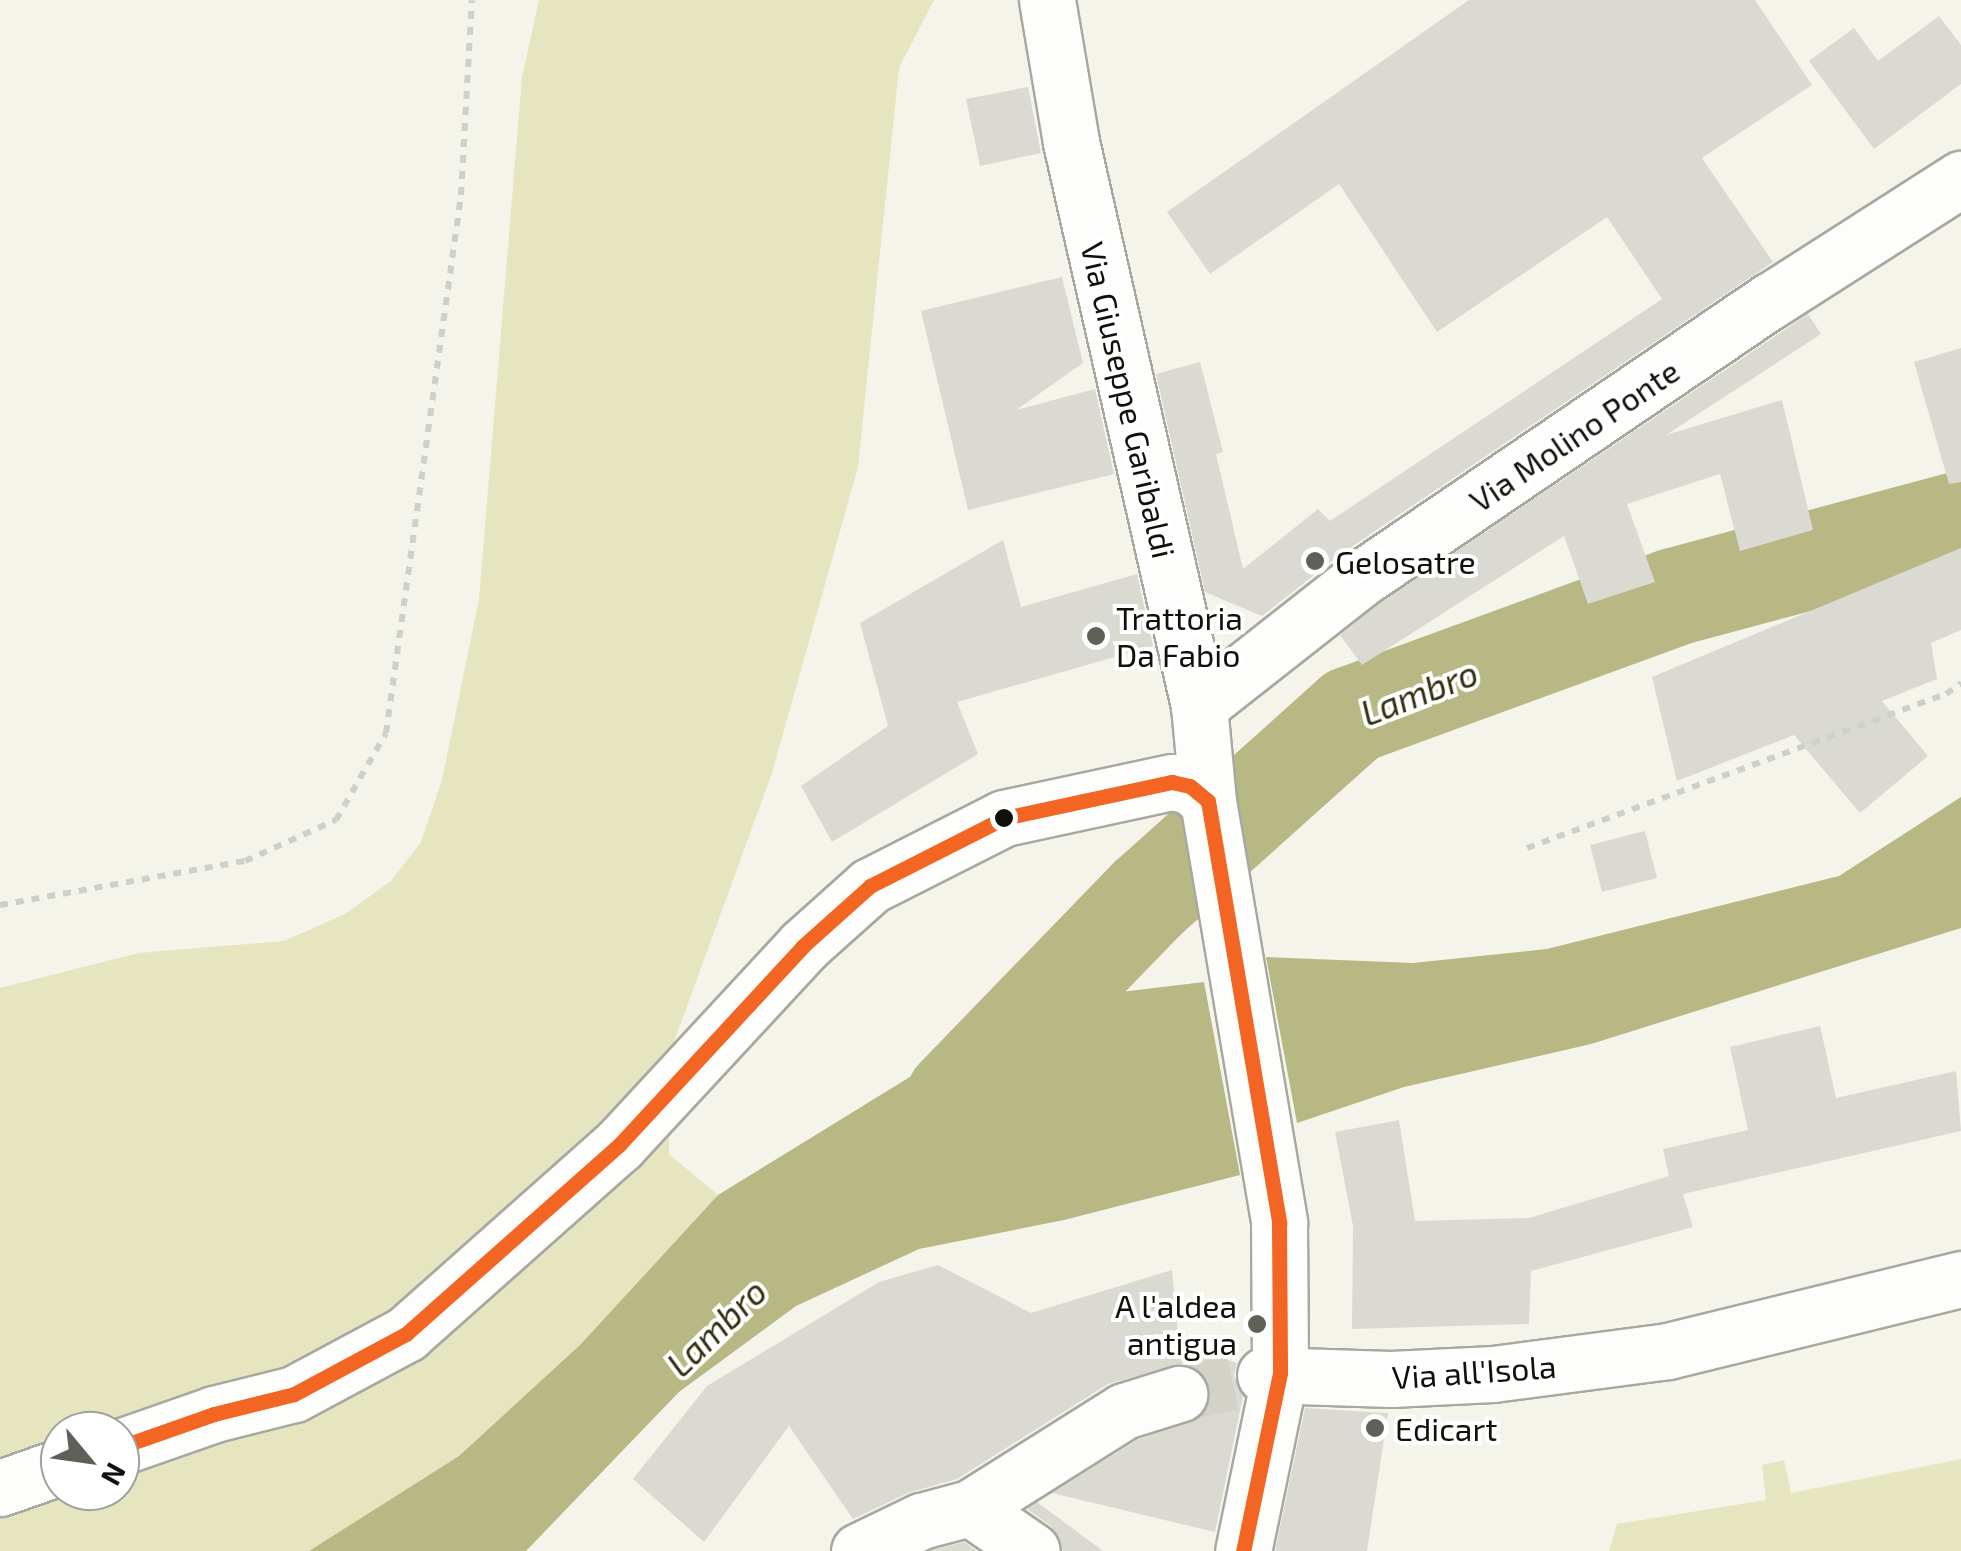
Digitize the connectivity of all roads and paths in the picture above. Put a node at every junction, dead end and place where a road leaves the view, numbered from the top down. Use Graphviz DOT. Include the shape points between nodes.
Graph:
graph roads {
  1 [pos="472,0"];
  2 [pos="1047,0"];
  3 [pos="1961,179"];
  4 [pos="1961,683"];
  5 [pos="1198,706"];
  6 [pos="1208,801"];
  7 [pos="1527,848"];
  8 [pos="0,905"];
  9 [pos="1961,1279"];
  10 [pos="1272,1374"];
  11 [pos="1179,1394"];
  12 [pos="140,1440"];
  13 [pos="40,1475"];
  14 [pos="0,1488"];
  15 [pos="970,1508"];
  16 [pos="859,1551"];
  17 [pos="1032,1551"];
  18 [pos="1243,1551"];
  1 -- 8 [label="path" via="461,195 386,732 336,820 245,862"];
  2 -- 5 [label="street, Via Giuseppe Garibaldi" via="1070,142"];
  3 -- 5 [label="street, Via Molino Ponte" via="1359,580"];
  4 -- 7 [label="path"];
  5 -- 6 [label="street, Via Giuseppe Garibaldi"];
  6 -- 10 [label="street, Via Giuseppe Garibaldi" via="1279,1223"];
  6 -- 12 [label="street" via="1172,782 1004,818 870,886 803,946 619,1145 406,1334 294,1394"];
  9 -- 10 [label="street, Via all'Isola" via="1668,1351 1476,1375"];
  10 -- 18 [label="street, Via Giuseppe Garibaldi"];
  11 -- 15 [label="street" via="1124,1411"];
  13 -- 14 [label="street"];
  15 -- 16 [label="street"];
  15 -- 17 [label="street"];
}
